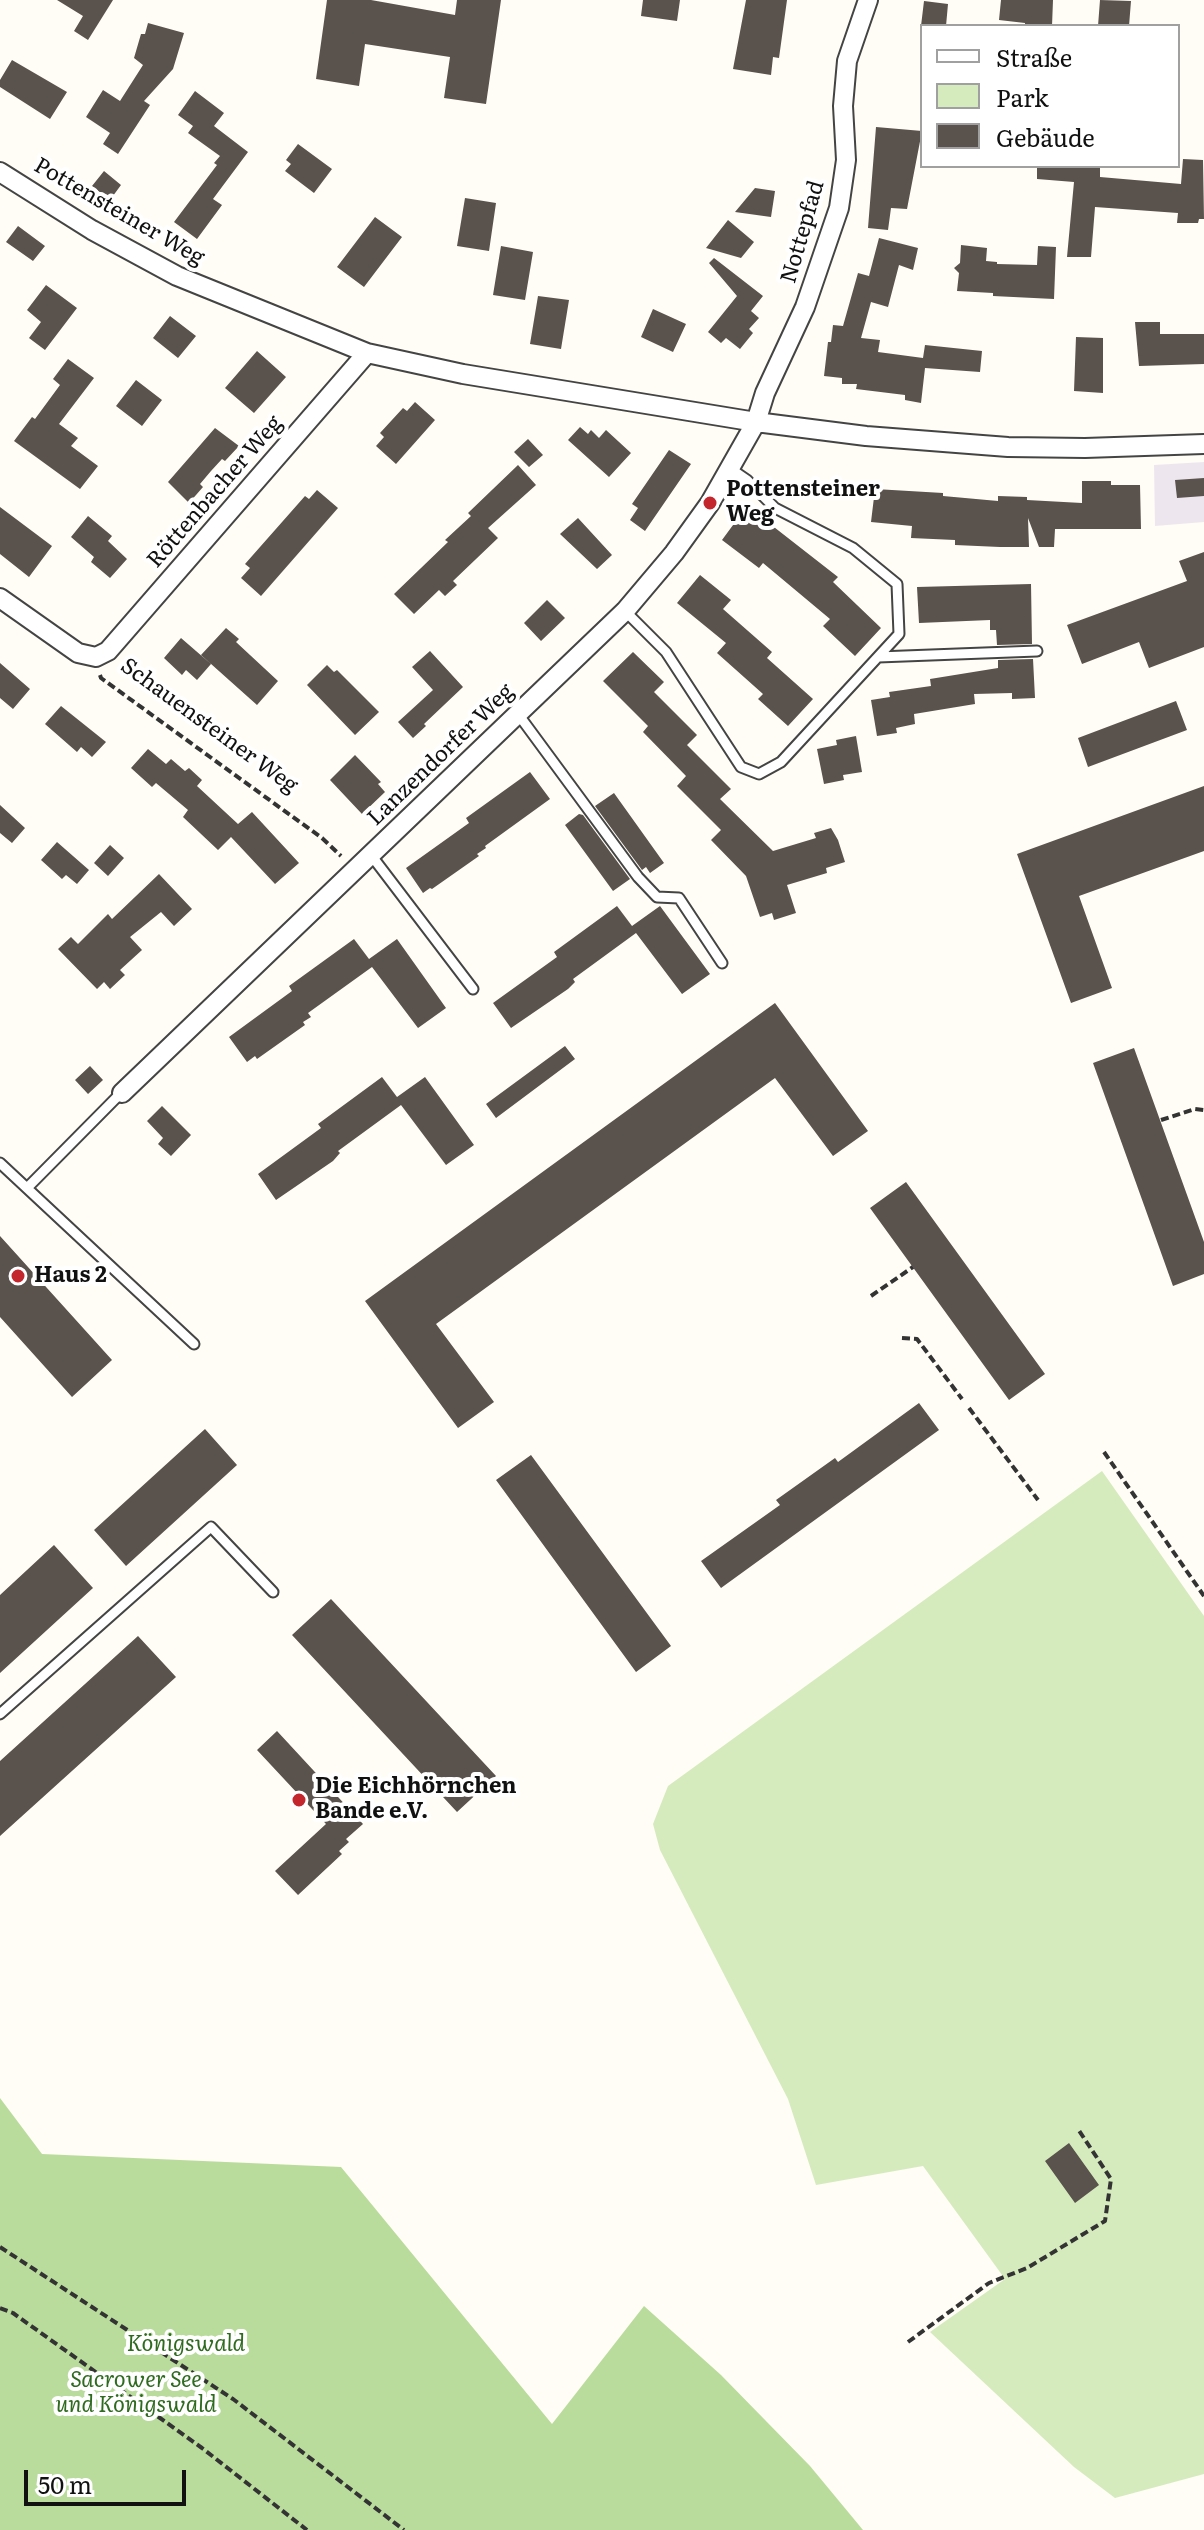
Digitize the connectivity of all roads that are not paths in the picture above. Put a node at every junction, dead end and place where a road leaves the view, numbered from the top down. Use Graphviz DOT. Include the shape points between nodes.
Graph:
graph roads {
  1 [pos="868,0"];
  2 [pos="0,172"];
  3 [pos="367,353"];
  4 [pos="756,422"];
  5 [pos="1204,444"];
  6 [pos="731,469"];
  7 [pos="0,598"];
  8 [pos="625,611"];
  9 [pos="1037,651"];
  10 [pos="96,657"];
  11 [pos="878,657"];
  12 [pos="518,714"];
  13 [pos="371,855"];
  14 [pos="722,963"];
  15 [pos="473,989"];
  16 [pos="122,1093"];
  17 [pos="0,1163"];
  18 [pos="28,1187"];
  19 [pos="194,1344"];
  20 [pos="273,1592"];
  21 [pos="0,1714"];
  1 -- 4 [label="street, Nottepfad" via="847,61 846,160 839,208 805,307"];
  2 -- 3 [label="street, Pottensteiner Weg" via="177,276"];
  3 -- 4 [label="street, Pottensteiner Weg"];
  3 -- 10 [label="street, Röttenbacher Weg" via="108,651"];
  4 -- 5 [label="street, Pottensteiner Weg" via="995,446"];
  4 -- 6 [label="street, Lanzendorfer Weg"];
  6 -- 8 [label="street, Lanzendorfer Weg" via="674,553"];
  6 -- 11 [label="lane" via="775,508 853,548 897,584 899,634"];
  7 -- 10 [label="street, Schauensteiner Weg" via="78,653"];
  8 -- 11 [label="lane" via="666,652 741,767 759,774 781,762"];
  8 -- 12 [label="street, Lanzendorfer Weg"];
  9 -- 11 [label="lane"];
  12 -- 13 [label="street, Lanzendorfer Weg"];
  12 -- 14 [label="lane" via="638,877 657,897 679,898"];
  13 -- 15 [label="lane"];
  13 -- 16 [label="street, Lanzendorfer Weg"];
  16 -- 18 [label="lane"];
  17 -- 18 [label="lane"];
  18 -- 19 [label="lane"];
  20 -- 21 [label="lane" via="211,1527"];
}
